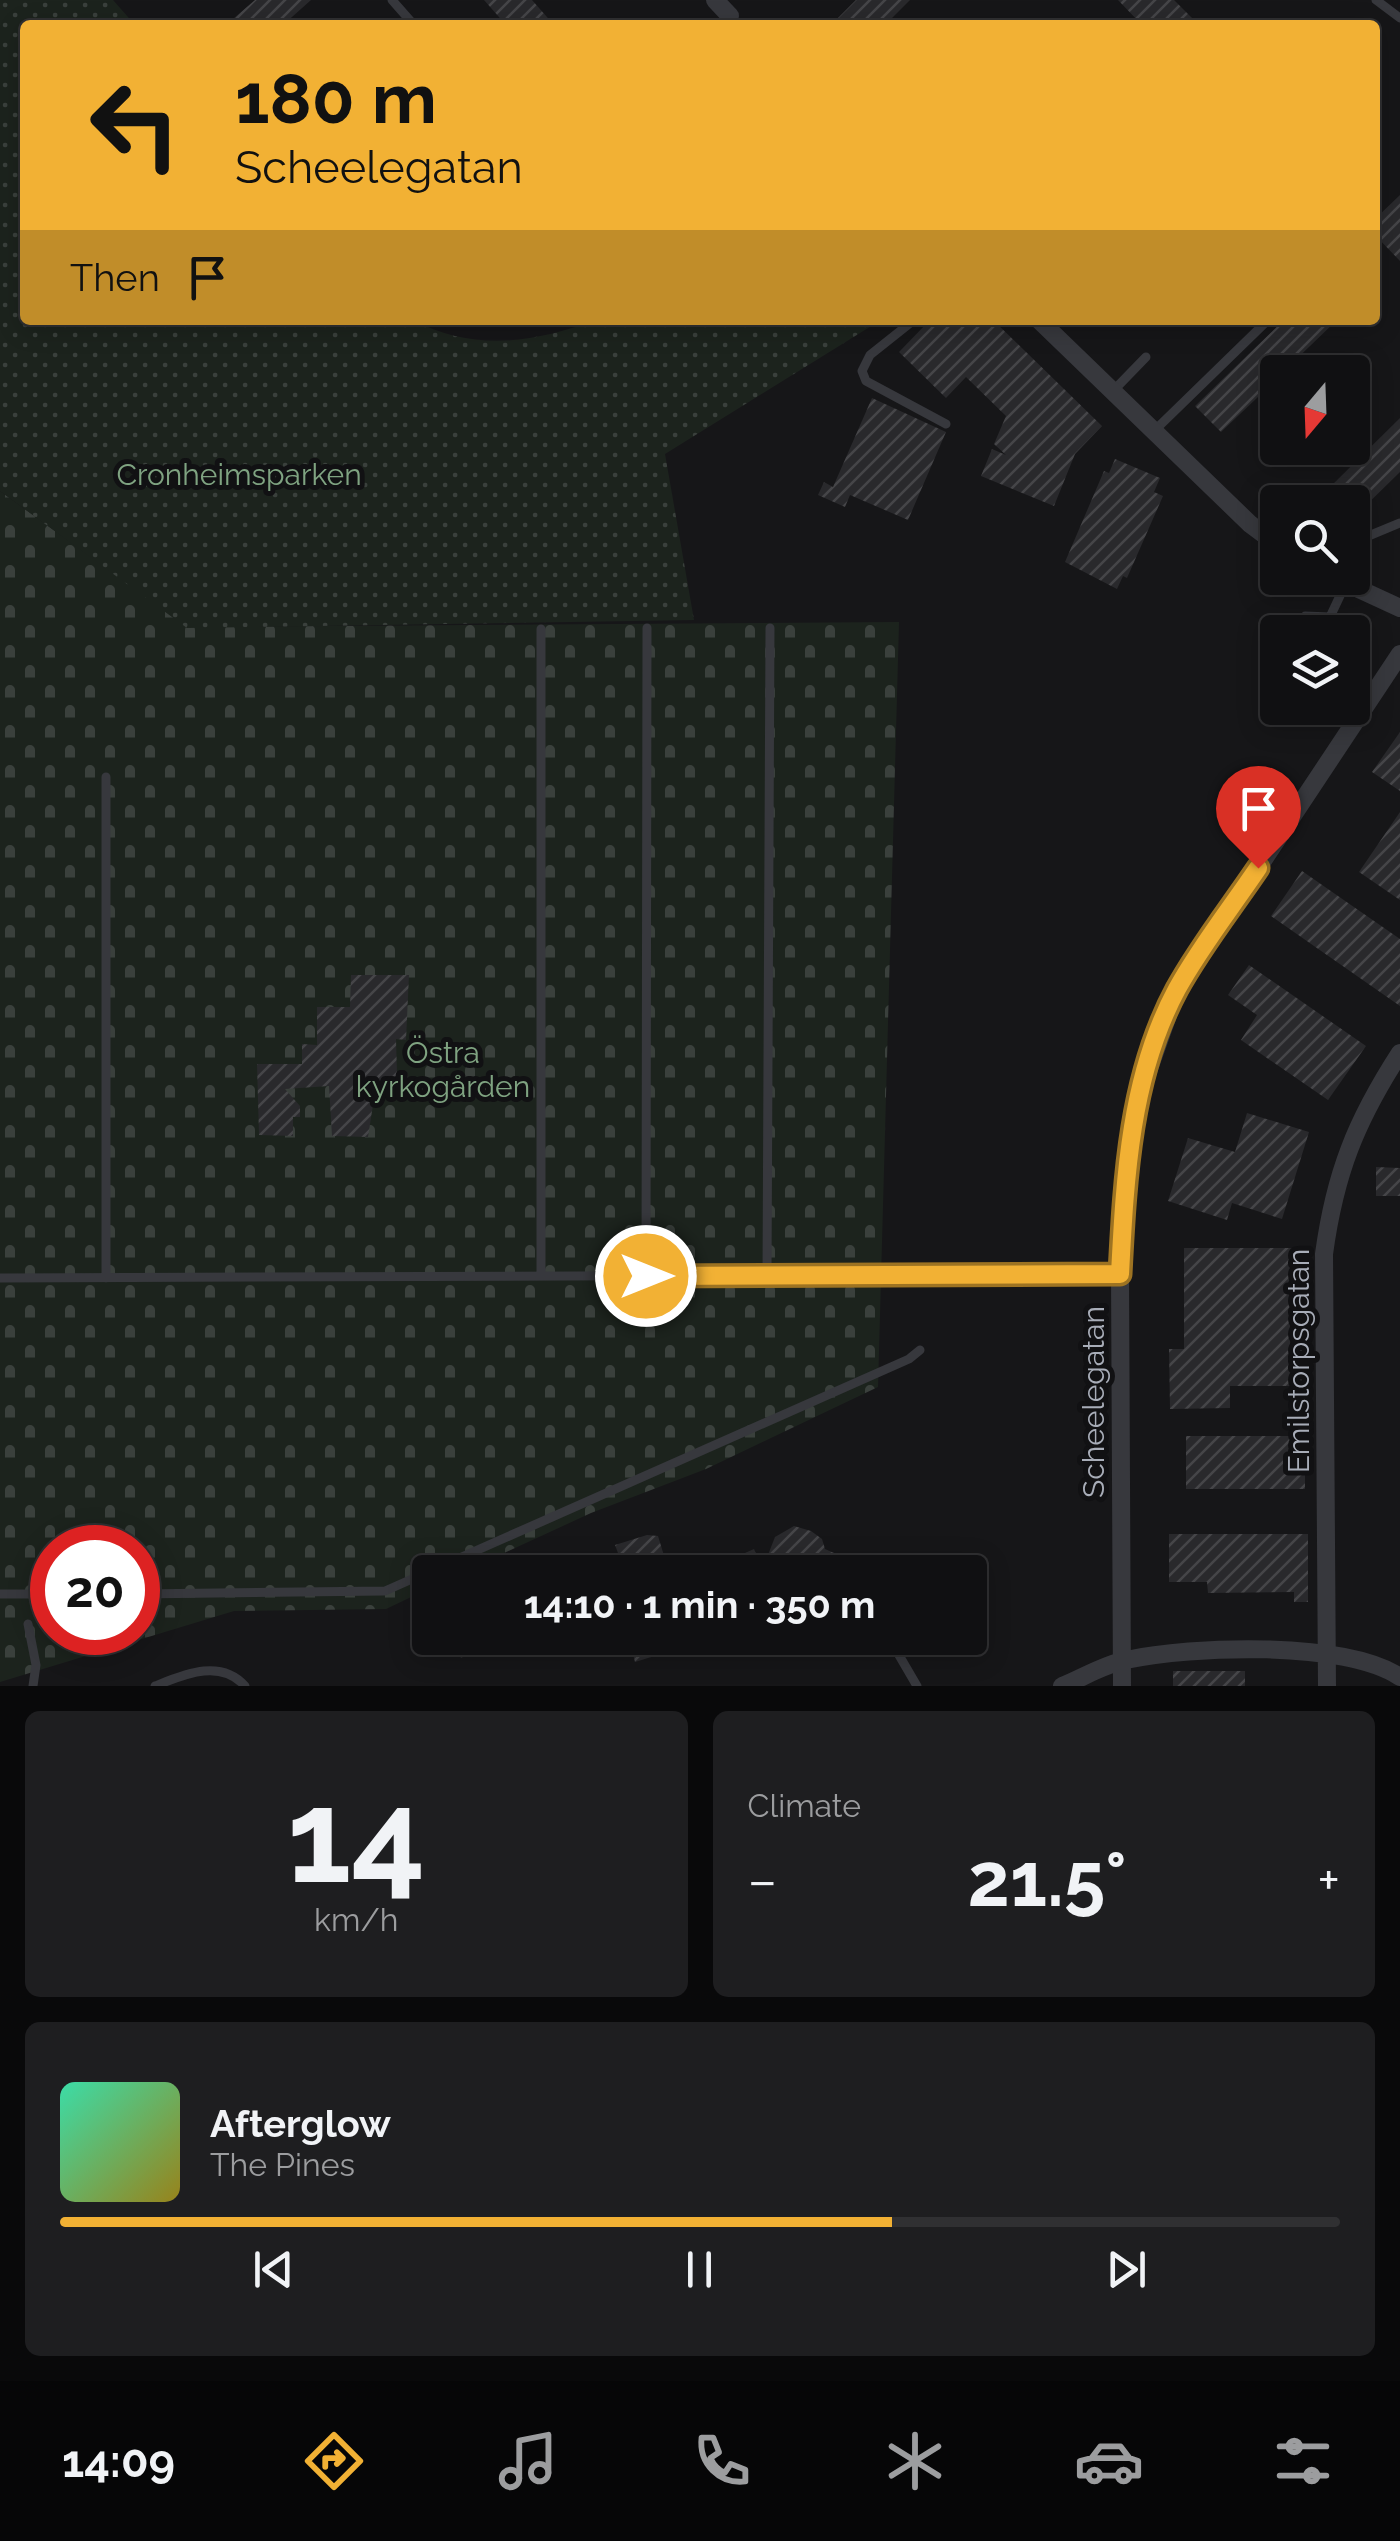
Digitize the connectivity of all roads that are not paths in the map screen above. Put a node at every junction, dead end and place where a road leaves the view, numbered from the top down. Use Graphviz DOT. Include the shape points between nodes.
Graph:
graph roads {
  1 [pos="392,0"];
  2 [pos="714,0"];
  3 [pos="1376,0"];
  4 [pos="730,16"];
  5 [pos="1400,18"];
  6 [pos="410,20"];
  7 [pos="908,325"];
  8 [pos="1044,325"];
  9 [pos="1263,325"];
  10 [pos="1146,357"];
  11 [pos="1112,391"];
  12 [pos="946,424"];
  13 [pos="1154,432"];
  14 [pos="1400,522"];
  15 [pos="1260,529"];
  16 [pos="1370,535"];
  17 [pos="1370,593"];
  18 [pos="1400,608"];
  19 [pos="647,628"];
  20 [pos="770,628"];
  21 [pos="540,629"];
  22 [pos="1400,654"];
  23 [pos="106,777"];
  24 [pos="1400,1053"];
  25 [pos="1120,1274"];
  26 [pos="541,1276"];
  27 [pos="646,1276"];
  28 [pos="767,1276"];
  29 [pos="0,1278"];
  30 [pos="106,1278"];
  31 [pos="920,1350"];
  32 [pos="0,1594"];
  33 [pos="30,1594"];
  34 [pos="160,1594"];
  35 [pos="28,1624"];
  36 [pos="1326,1652"];
  37 [pos="899,1655"];
  38 [pos="1122,1660"];
  39 [pos="1400,1677"];
  40 [pos="33,1686"];
  41 [pos="155,1686"];
  42 [pos="245,1686"];
  43 [pos="918,1686"];
  44 [pos="1062,1686"];
  45 [pos="1122,1686"];
  46 [pos="1326,1686"];
  1 -- 6 [label="lane"];
  2 -- 4 [label="street"];
  3 -- 5 [label="lane"];
  7 -- 12 [label="lane" via="870,355 862,371 866,380"];
  8 -- 11 [label="street"];
  9 -- 13 [label="lane"];
  10 -- 11 [label="lane"];
  11 -- 13 [label="street"];
  13 -- 15 [label="street"];
  14 -- 16 [label="lane"];
  17 -- 18 [label="street"];
  19 -- 27 [label="lane"];
  20 -- 28 [label="lane"];
  21 -- 26 [label="lane"];
  22 -- 25 [label="street, Scheelegatan" via="1176,990 1132,1132"];
  23 -- 30 [label="lane"];
  24 -- 36 [label="street, Emilstorpsgatan" via="1353,1131 1324,1254"];
  25 -- 28 [label="lane"];
  25 -- 38 [label="street, Scheelegatan"];
  26 -- 27 [label="lane"];
  26 -- 30 [label="lane"];
  27 -- 28 [label="lane"];
  29 -- 30 [label="lane"];
  31 -- 34 [label="lane" via="385,1591"];
  32 -- 33 [label="lane"];
  35 -- 40 [label="lane"];
  36 -- 38 [label="street"];
  36 -- 39 [label="street" via="1354,1656"];
  36 -- 46 [label="street, Emilstorpsgatan"];
  37 -- 43 [label="lane"];
  38 -- 44 [label="street"];
  38 -- 45 [label="street, Scheelegatan"];
  41 -- 42 [label="lane" via="204,1669"];
}
